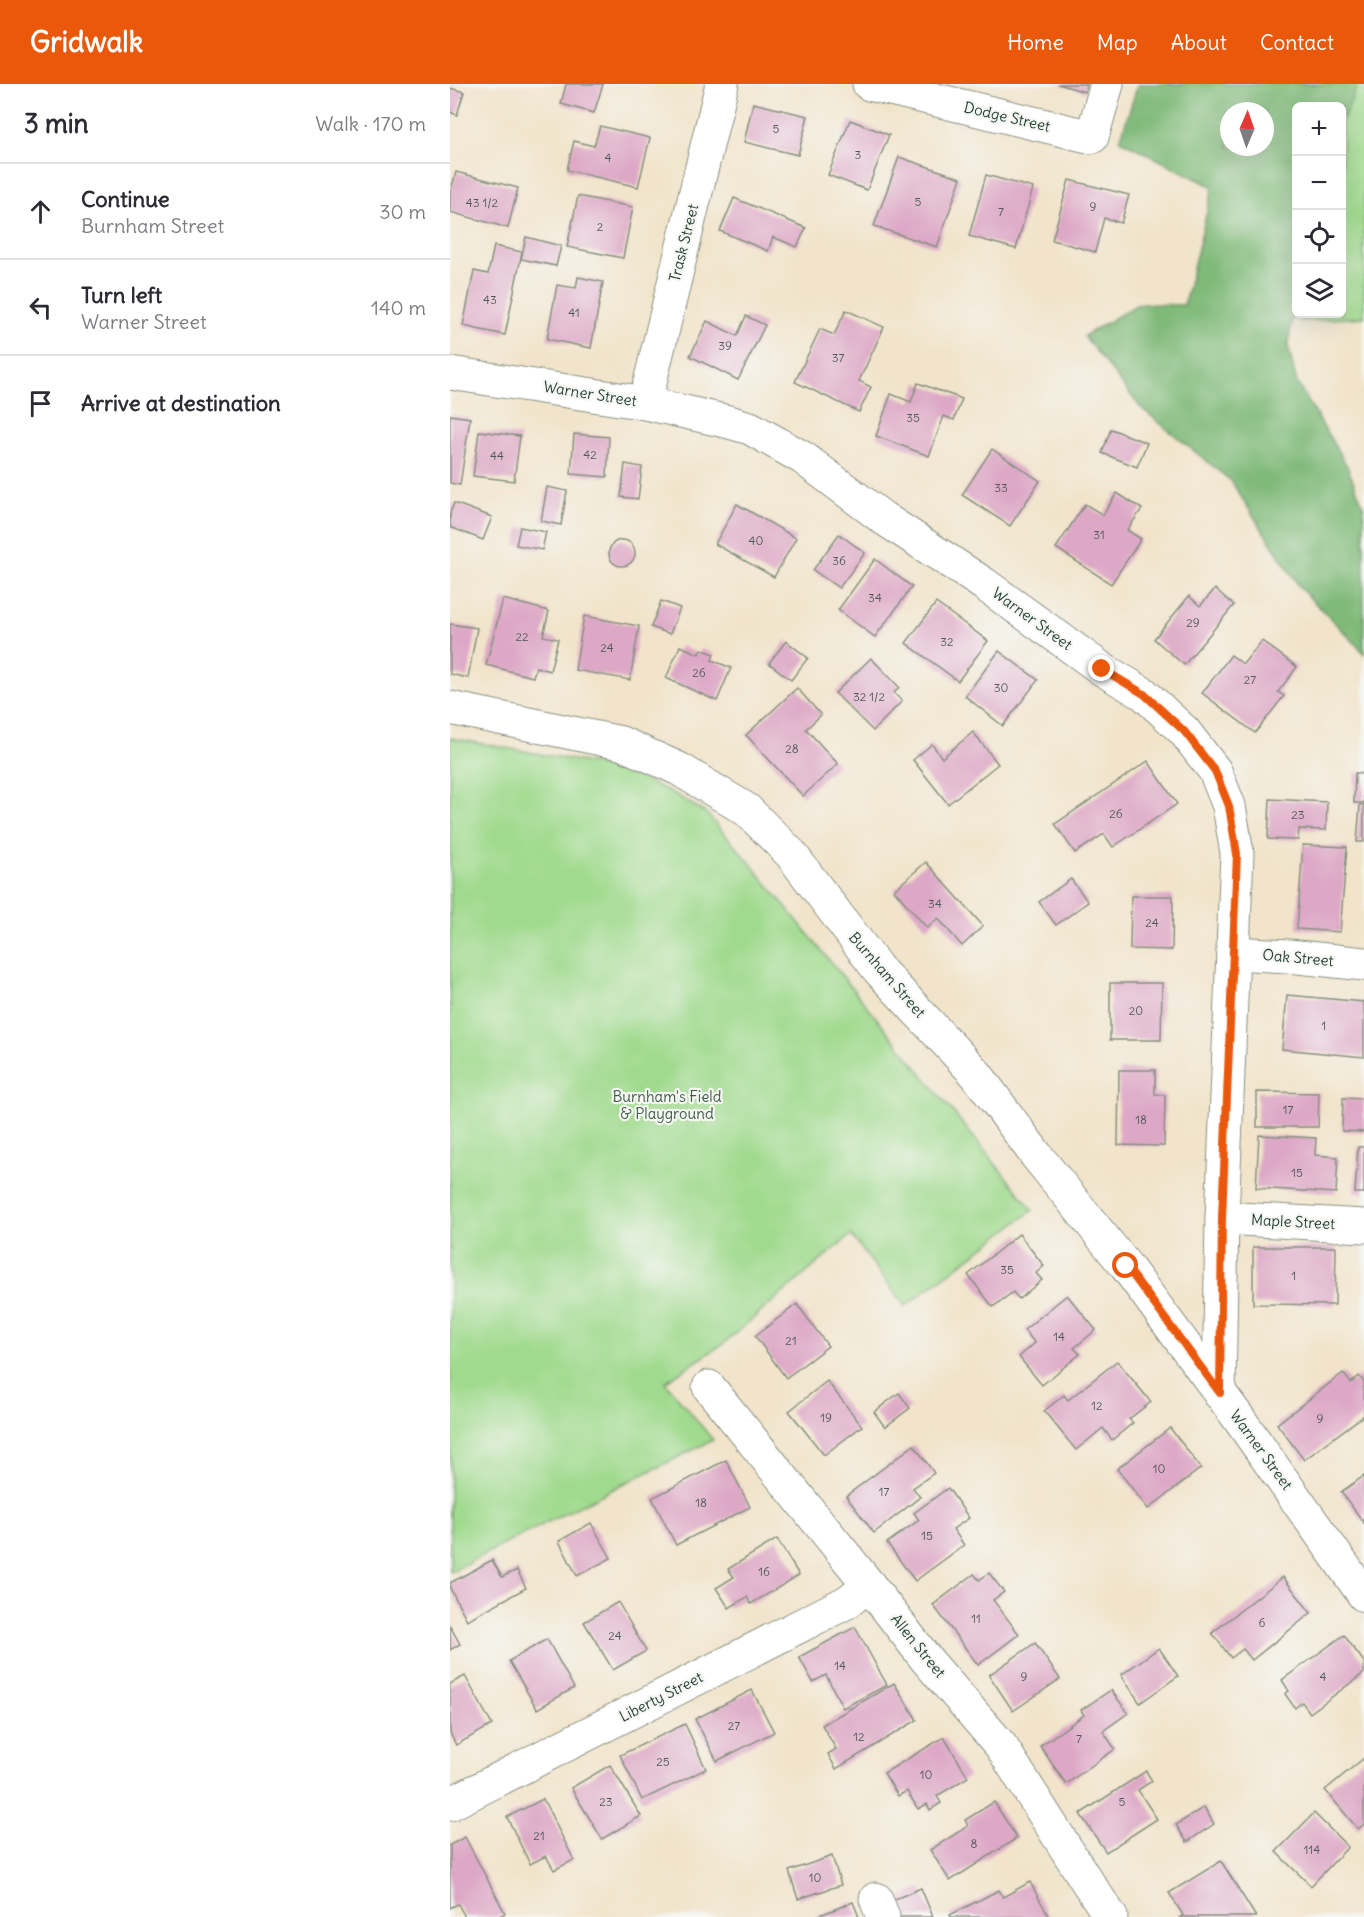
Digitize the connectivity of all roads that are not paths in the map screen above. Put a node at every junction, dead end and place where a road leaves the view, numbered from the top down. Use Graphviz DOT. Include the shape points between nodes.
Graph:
graph roads {
  1 [pos="722,84"];
  2 [pos="869,84"];
  3 [pos="1107,84"];
  4 [pos="450,373"];
  5 [pos="645,403"];
  6 [pos="450,708"];
  7 [pos="1233,953"];
  8 [pos="1364,964"];
  9 [pos="1222,1218"];
  10 [pos="1364,1226"];
  11 [pos="709,1387"];
  12 [pos="1220,1393"];
  13 [pos="869,1585"];
  14 [pos="1364,1595"];
  15 [pos="450,1804"];
  16 [pos="1111,1917"];
  1 -- 5 [label="street, Trask Street"];
  2 -- 3 [label="street, Dodge Street" via="1092,137"];
  4 -- 5 [label="street, Warner Street"];
  5 -- 7 [label="street, Warner Street" via="750,428 803,458 883,518 1144,694 1184,731 1215,771 1229,806 1237,854"];
  6 -- 12 [label="street, Burnham Street" via="621,743 679,769 747,810 791,854 878,969 977,1075"];
  7 -- 8 [label="street, Oak Street"];
  7 -- 9 [label="street, Warner Street"];
  9 -- 10 [label="street, Maple Street"];
  9 -- 12 [label="street, Warner Street"];
  11 -- 13 [label="street, Allen Street"];
  12 -- 14 [label="street, Warner Street"];
  13 -- 15 [label="street, Liberty Street" via="847,1602"];
  13 -- 16 [label="street, Allen Street" via="1001,1746"];
}
